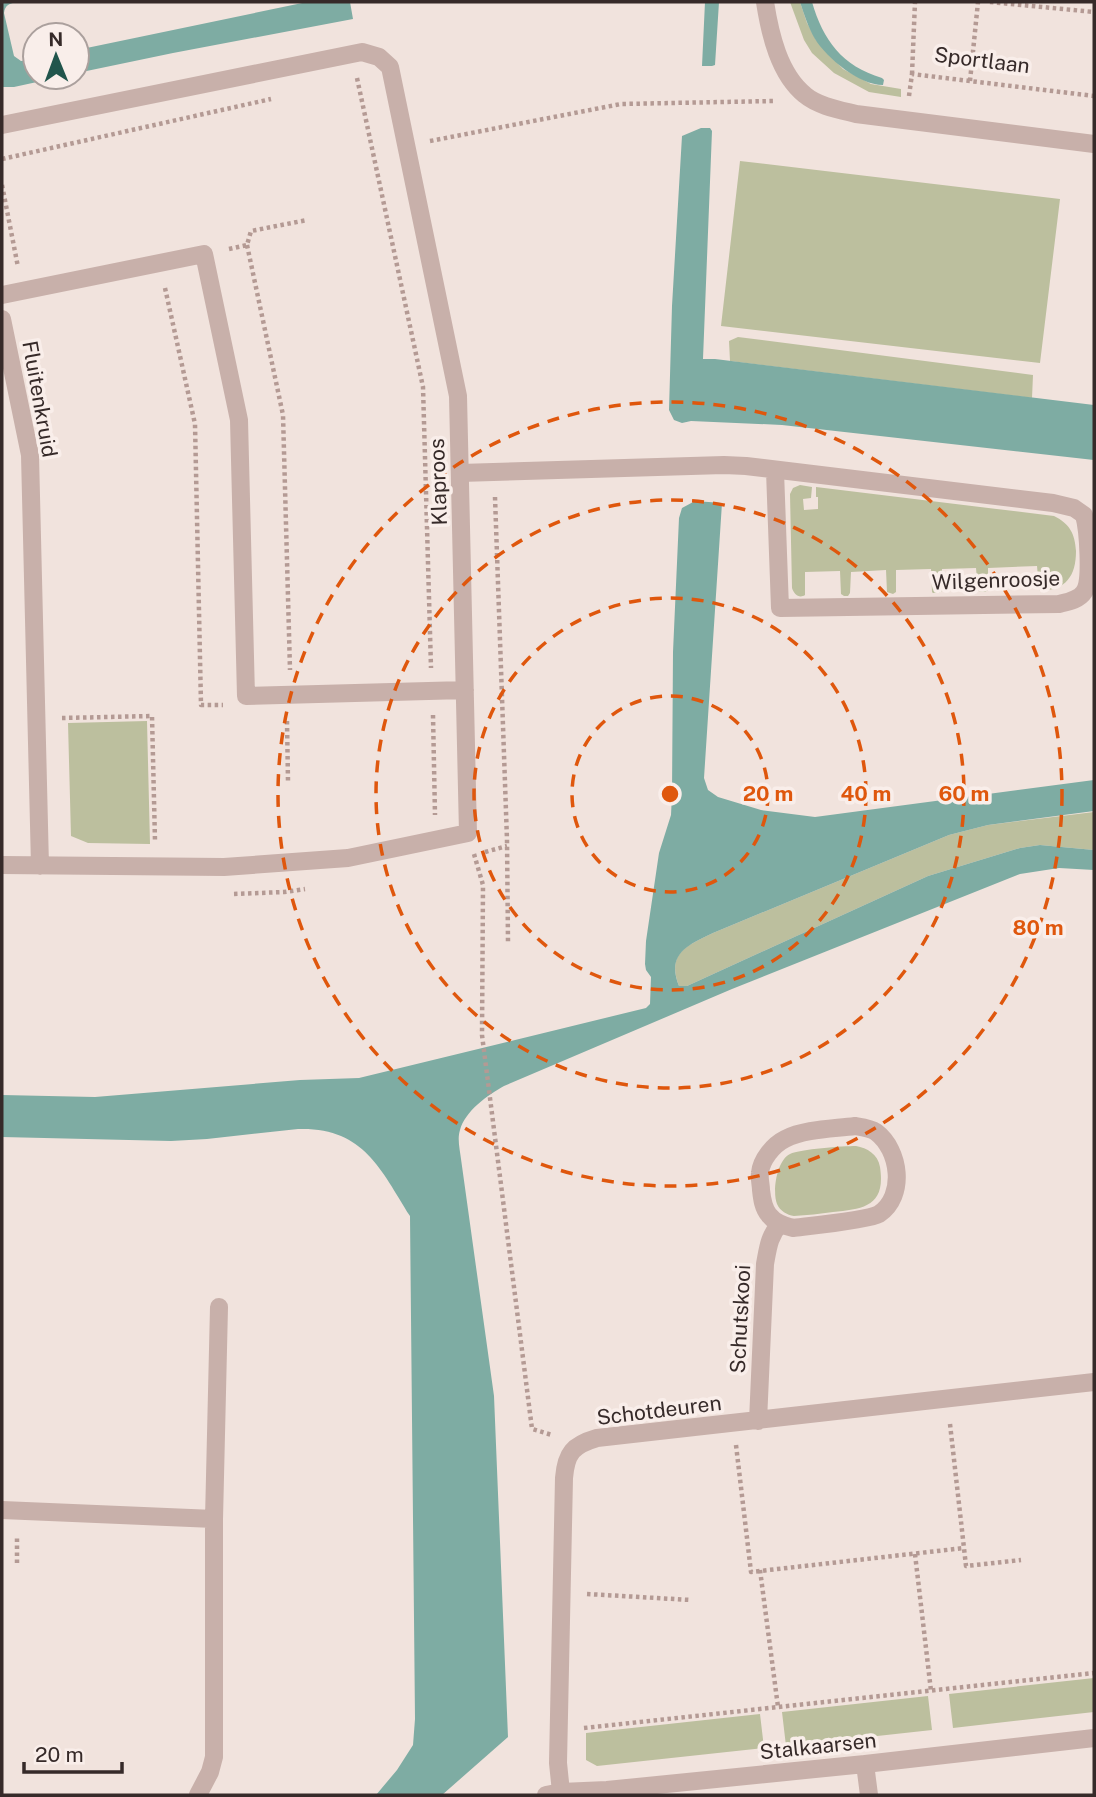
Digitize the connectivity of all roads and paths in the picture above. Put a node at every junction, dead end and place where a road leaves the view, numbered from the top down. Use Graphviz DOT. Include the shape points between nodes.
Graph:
graph roads {
  1 [pos="765,2"];
  2 [pos="915,2"];
  3 [pos="978,2"];
  4 [pos="989,2"];
  5 [pos="1094,12"];
  6 [pos="352,54"];
  7 [pos="392,73"];
  8 [pos="912,74"];
  9 [pos="358,80"];
  10 [pos="970,81"];
  11 [pos="1094,96"];
  12 [pos="807,97"];
  13 [pos="279,98"];
  14 [pos="907,121"];
  15 [pos="2,125"];
  16 [pos="1094,144"];
  17 [pos="408,145"];
  18 [pos="2,159"];
  19 [pos="307,220"];
  20 [pos="247,245"];
  21 [pos="204,254"];
  22 [pos="160,263"];
  23 [pos="2,296"];
  24 [pos="2,319"];
  25 [pos="775,471"];
  26 [pos="494,472"];
  27 [pos="460,473"];
  28 [pos="465,690"];
  29 [pos="432,691"];
  30 [pos="291,695"];
  31 [pos="246,696"];
  32 [pos="36,719"];
  33 [pos="288,781"];
  34 [pos="468,833"];
  35 [pos="436,840"];
  36 [pos="2,865"];
  37 [pos="40,866"];
  38 [pos="156,866"];
  39 [pos="508,942"];
  40 [pos="780,1224"];
  41 [pos="219,1307"];
  42 [pos="1094,1382"];
  43 [pos="948,1399"];
  44 [pos="758,1420"];
  45 [pos="734,1424"];
  46 [pos="572,1450"];
  47 [pos="2,1510"];
  48 [pos="214,1520"];
  49 [pos="964,1548"];
  50 [pos="915,1554"];
  51 [pos="1021,1560"];
  52 [pos="760,1570"];
  53 [pos="561,1593"];
  54 [pos="691,1600"];
  55 [pos="1094,1673"];
  56 [pos="931,1691"];
  57 [pos="778,1707"];
  58 [pos="558,1728"];
  59 [pos="1094,1738"];
  60 [pos="865,1764"];
  61 [pos="554,1793"];
  62 [pos="198,1795"];
  63 [pos="869,1795"];
  1 -- 12 [label="street" via="784,67"];
  2 -- 8 [label="path"];
  3 -- 10 [label="path"];
  4 -- 5 [label="path"];
  6 -- 7 [label="street" via="379,57"];
  6 -- 9 [label="path"];
  6 -- 15 [label="street"];
  7 -- 9 [label="path"];
  7 -- 17 [label="street, Klaproos"];
  8 -- 10 [label="path, Sportlaan"];
  8 -- 14 [label="path, Sportlaan"];
  9 -- 29 [label="path" via="423,387"];
  10 -- 11 [label="path, Sportlaan"];
  12 -- 14 [label="street" via="856,114"];
  12 -- 17 [label="path" via="621,104"];
  13 -- 18 [label="path"];
  14 -- 16 [label="street"];
  17 -- 27 [label="street, Klaproos" via="458,396"];
  19 -- 20 [label="path" via="251,231"];
  20 -- 21 [label="path"];
  20 -- 30 [label="path" via="283,415"];
  21 -- 22 [label="street"];
  21 -- 31 [label="street" via="239,421"];
  22 -- 23 [label="street"];
  22 -- 31 [label="path" via="195,425 201,705 228,705"];
  24 -- 32 [label="street, Fluitenkruid" via="30,455"];
  25 -- 25 [label="street, Wilgenroosje" via="1074,508 1086,521 1088,582 1083,593 1059,604 780,608"];
  25 -- 26 [label="street, Wilgenroosje" via="724,465"];
  26 -- 27 [label="street, Wilgenroosje"];
  26 -- 39 [label="path"];
  27 -- 28 [label="street, Klaproos"];
  28 -- 29 [label="street"];
  28 -- 34 [label="street, Klaproos"];
  29 -- 30 [label="street"];
  29 -- 35 [label="path"];
  30 -- 31 [label="street"];
  30 -- 33 [label="path" via="287,708"];
  32 -- 37 [label="street, Fluitenkruid"];
  32 -- 38 [label="path" via="152,716"];
  34 -- 35 [label="street"];
  34 -- 46 [label="path" via="483,885 482,1035 532,1429 560,1437"];
  35 -- 38 [label="street" via="348,858 224,867"];
  36 -- 37 [label="street"];
  37 -- 38 [label="street"];
  40 -- 40 [label="street" via="793,1228 876,1216 887,1207 897,1182 890,1148 876,1132 855,1126 799,1133 783,1140 764,1161 760,1173 765,1209"];
  40 -- 44 [label="street, Schutskooi" via="768,1242 765,1264"];
  41 -- 48 [label="street"];
  42 -- 43 [label="street, Schotdeuren"];
  43 -- 44 [label="street, Schotdeuren"];
  43 -- 49 [label="path"];
  44 -- 45 [label="street, Schotdeuren"];
  45 -- 46 [label="street, Schotdeuren" via="597,1438"];
  45 -- 52 [label="path" via="751,1572"];
  46 -- 53 [label="street" via="565,1463"];
  47 -- 48 [label="street"];
  48 -- 62 [label="street" via="214,1757"];
  49 -- 50 [label="path"];
  49 -- 51 [label="path" via="966,1566"];
  50 -- 52 [label="path"];
  50 -- 56 [label="path"];
  52 -- 57 [label="path"];
  53 -- 54 [label="path"];
  53 -- 58 [label="street"];
  55 -- 56 [label="path"];
  56 -- 57 [label="path"];
  57 -- 58 [label="path"];
  58 -- 61 [label="street"];
  59 -- 60 [label="street, Stalkaarsen"];
  60 -- 61 [label="street, Stalkaarsen"];
  60 -- 63 [label="street"];
}
